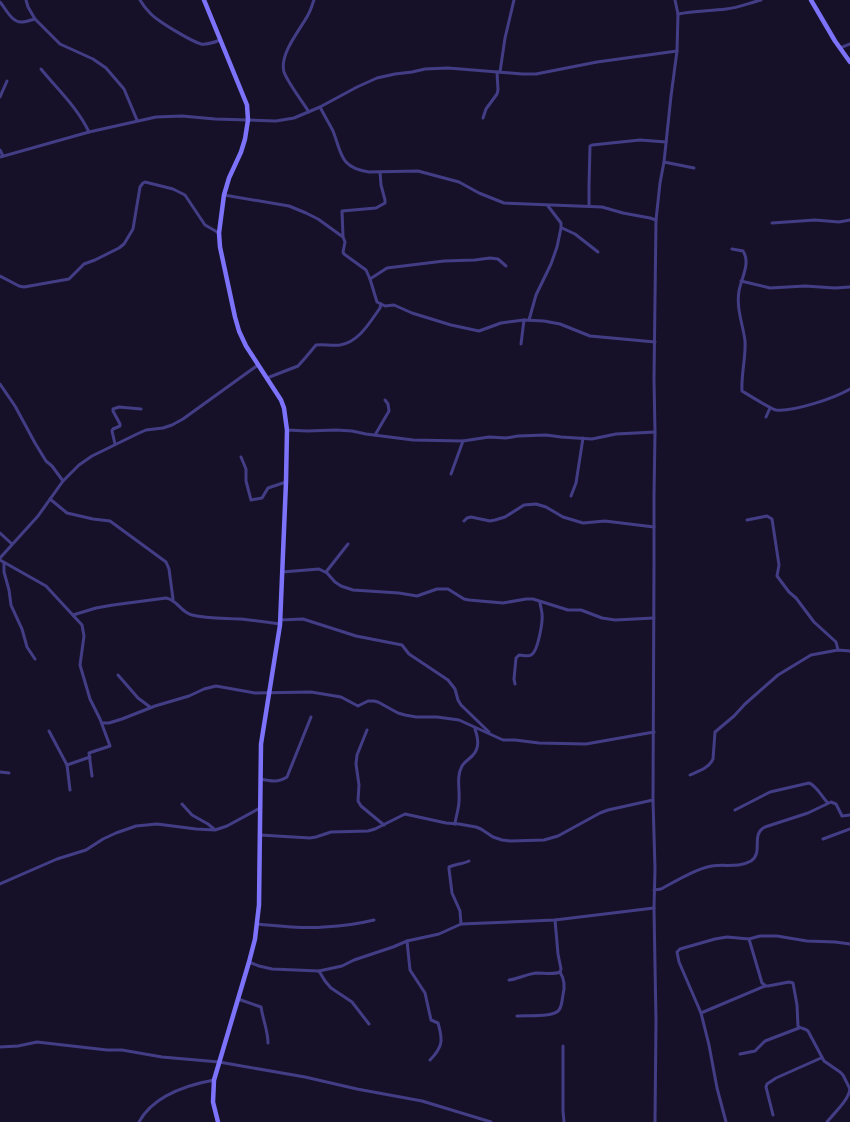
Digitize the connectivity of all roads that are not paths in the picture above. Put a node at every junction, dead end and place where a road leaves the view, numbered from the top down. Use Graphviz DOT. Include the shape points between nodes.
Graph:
graph roads {
  1 [pos="26,0"];
  2 [pos="140,0"];
  3 [pos="204,0"];
  4 [pos="314,0"];
  5 [pos="514,0"];
  6 [pos="676,0"];
  7 [pos="761,0"];
  8 [pos="811,0"];
  9 [pos="0,2"];
  10 [pos="678,14"];
  11 [pos="35,19"];
  12 [pos="220,40"];
  13 [pos="850,44"];
  14 [pos="840,48"];
  15 [pos="677,51"];
  16 [pos="850,62"];
  17 [pos="42,69"];
  18 [pos="499,72"];
  19 [pos="7,81"];
  20 [pos="0,98"];
  21 [pos="320,107"];
  22 [pos="309,112"];
  23 [pos="484,118"];
  24 [pos="137,120"];
  25 [pos="248,120"];
  26 [pos="89,132"];
  27 [pos="666,142"];
  28 [pos="0,150"];
  29 [pos="2,156"];
  30 [pos="664,162"];
  31 [pos="694,168"];
  32 [pos="380,172"];
  33 [pos="224,195"];
  34 [pos="548,206"];
  35 [pos="589,206"];
  36 [pos="656,220"];
  37 [pos="850,220"];
  38 [pos="772,223"];
  39 [pos="561,228"];
  40 [pos="219,233"];
  41 [pos="343,237"];
  42 [pos="732,249"];
  43 [pos="598,252"];
  44 [pos="506,266"];
  45 [pos="0,276"];
  46 [pos="370,279"];
  47 [pos="741,281"];
  48 [pos="850,287"];
  49 [pos="381,304"];
  50 [pos="524,320"];
  51 [pos="529,320"];
  52 [pos="655,342"];
  53 [pos="521,344"];
  54 [pos="258,364"];
  55 [pos="267,378"];
  56 [pos="0,384"];
  57 [pos="850,389"];
  58 [pos="385,400"];
  59 [pos="770,408"];
  60 [pos="141,409"];
  61 [pos="766,417"];
  62 [pos="287,430"];
  63 [pos="655,432"];
  64 [pos="375,435"];
  65 [pos="583,438"];
  66 [pos="462,441"];
  67 [pos="115,444"];
  68 [pos="240,457"];
  69 [pos="451,474"];
  70 [pos="63,481"];
  71 [pos="286,482"];
  72 [pos="571,496"];
  73 [pos="50,499"];
  74 [pos="747,520"];
  75 [pos="464,521"];
  76 [pos="654,528"];
  77 [pos="0,533"];
  78 [pos="12,544"];
  79 [pos="348,544"];
  80 [pos="0,559"];
  81 [pos="4,563"];
  82 [pos="282,572"];
  83 [pos="326,572"];
  84 [pos="173,600"];
  85 [pos="540,601"];
  86 [pos="73,615"];
  87 [pos="654,618"];
  88 [pos="280,622"];
  89 [pos="838,650"];
  90 [pos="850,651"];
  91 [pos="35,659"];
  92 [pos="118,675"];
  93 [pos="515,684"];
  94 [pos="269,693"];
  95 [pos="151,707"];
  96 [pos="311,717"];
  97 [pos="102,723"];
  98 [pos="475,728"];
  99 [pos="49,730"];
  100 [pos="367,730"];
  101 [pos="654,732"];
  102 [pos="490,733"];
  103 [pos="90,757"];
  104 [pos="67,765"];
  105 [pos="0,772"];
  106 [pos="9,773"];
  107 [pos="690,775"];
  108 [pos="92,776"];
  109 [pos="260,779"];
  110 [pos="70,790"];
  111 [pos="653,800"];
  112 [pos="828,803"];
  113 [pos="182,804"];
  114 [pos="260,808"];
  115 [pos="735,810"];
  116 [pos="850,816"];
  117 [pos="455,824"];
  118 [pos="384,825"];
  119 [pos="850,829"];
  120 [pos="215,830"];
  121 [pos="260,835"];
  122 [pos="823,839"];
  123 [pos="469,861"];
  124 [pos="0,884"];
  125 [pos="654,890"];
  126 [pos="654,908"];
  127 [pos="374,920"];
  128 [pos="554,920"];
  129 [pos="257,924"];
  130 [pos="462,924"];
  131 [pos="749,939"];
  132 [pos="407,941"];
  133 [pos="850,944"];
  134 [pos="249,962"];
  135 [pos="319,970"];
  136 [pos="560,972"];
  137 [pos="509,980"];
  138 [pos="766,986"];
  139 [pos="238,999"];
  140 [pos="701,1013"];
  141 [pos="517,1016"];
  142 [pos="369,1024"];
  143 [pos="799,1028"];
  144 [pos="268,1043"];
  145 [pos="563,1046"];
  146 [pos="0,1047"];
  147 [pos="740,1054"];
  148 [pos="821,1058"];
  149 [pos="430,1060"];
  150 [pos="219,1062"];
  151 [pos="214,1080"];
  152 [pos="850,1089"];
  153 [pos="773,1115"];
  154 [pos="139,1122"];
  155 [pos="218,1122"];
  156 [pos="491,1122"];
  157 [pos="564,1122"];
  158 [pos="655,1122"];
  159 [pos="726,1122"];
  160 [pos="827,1122"];
  1 -- 11 [label="street"];
  2 -- 12 [label="street" via="152,15 200,44"];
  3 -- 12 [label="main road"];
  4 -- 22 [label="street" via="283,64 285,74"];
  5 -- 18 [label="street"];
  6 -- 10 [label="street"];
  7 -- 10 [label="street" via="725,9"];
  8 -- 14 [label="main road"];
  9 -- 11 [label="street" via="16,22"];
  10 -- 15 [label="street"];
  11 -- 24 [label="street" via="60,44 106,68 124,89"];
  12 -- 25 [label="main road" via="247,105"];
  13 -- 14 [label="street"];
  14 -- 16 [label="main road"];
  15 -- 18 [label="street" via="536,74"];
  15 -- 27 [label="street"];
  17 -- 26 [label="street" via="74,107"];
  18 -- 21 [label="street" via="448,68 395,74 377,78"];
  18 -- 23 [label="street" via="497,94 486,109"];
  19 -- 20 [label="street"];
  21 -- 22 [label="street"];
  21 -- 32 [label="street" via="344,161 362,171"];
  22 -- 25 [label="street" via="276,121"];
  24 -- 25 [label="street" via="156,116"];
  24 -- 26 [label="street"];
  25 -- 33 [label="main road" via="241,152"];
  26 -- 29 [label="street"];
  27 -- 30 [label="street"];
  27 -- 35 [label="street" via="640,140 590,146"];
  28 -- 29 [label="street"];
  30 -- 31 [label="street"];
  30 -- 36 [label="street"];
  32 -- 34 [label="street" via="418,171 459,182 504,203"];
  32 -- 41 [label="street" via="384,203 376,208 342,211"];
  33 -- 40 [label="main road"];
  33 -- 41 [label="street" via="289,206 318,219"];
  34 -- 35 [label="street"];
  34 -- 39 [label="street" via="561,223"];
  35 -- 36 [label="street"];
  36 -- 52 [label="street"];
  37 -- 38 [label="street"];
  39 -- 43 [label="street" via="575,234"];
  39 -- 51 [label="street"];
  40 -- 45 [label="street" via="205,225 185,195 145,182 140,187 133,229 119,248 84,264 69,279 24,287"];
  40 -- 54 [label="main road" via="235,317 246,346"];
  41 -- 46 [label="street" via="344,254 366,270"];
  42 -- 47 [label="street" via="745,254"];
  44 -- 46 [label="street" via="490,258 444,261 387,268"];
  46 -- 49 [label="street" via="377,302"];
  47 -- 48 [label="street" via="770,288"];
  47 -- 59 [label="street" via="738,301 745,342 742,391"];
  49 -- 50 [label="street" via="394,305 426,318 475,331"];
  49 -- 55 [label="street" via="354,340 339,345 316,344 298,366"];
  50 -- 51 [label="street"];
  50 -- 53 [label="street"];
  51 -- 52 [label="street" via="560,324 590,336"];
  52 -- 63 [label="street"];
  54 -- 55 [label="main road"];
  54 -- 67 [label="street" via="177,422 146,430"];
  55 -- 62 [label="main road" via="281,400"];
  56 -- 70 [label="street" via="46,461"];
  57 -- 59 [label="street" via="796,409"];
  58 -- 64 [label="street" via="389,411"];
  59 -- 61 [label="street"];
  60 -- 67 [label="street" via="113,409 120,424 112,431"];
  62 -- 64 [label="street" via="336,430"];
  62 -- 71 [label="main road"];
  63 -- 65 [label="street"];
  63 -- 76 [label="street"];
  64 -- 66 [label="street"];
  65 -- 66 [label="street" via="546,435"];
  65 -- 72 [label="street"];
  66 -- 69 [label="street"];
  67 -- 70 [label="street" via="79,465"];
  68 -- 71 [label="street" via="245,466 251,500 262,498 268,488"];
  70 -- 73 [label="street"];
  71 -- 82 [label="main road"];
  73 -- 78 [label="street"];
  73 -- 84 [label="street" via="67,513 110,522 166,562"];
  74 -- 89 [label="street" via="772,518 779,565 777,576 809,617 836,642"];
  75 -- 76 [label="street" via="471,517 495,520 524,505 536,504 583,523 605,521"];
  76 -- 87 [label="street"];
  77 -- 78 [label="street"];
  78 -- 80 [label="street"];
  79 -- 83 [label="street"];
  80 -- 81 [label="street"];
  81 -- 86 [label="street" via="46,586"];
  81 -- 91 [label="street" via="11,605"];
  82 -- 83 [label="street" via="319,568"];
  82 -- 88 [label="main road"];
  83 -- 85 [label="street" via="341,586 353,590 418,596 443,588 470,600 503,603 526,599"];
  84 -- 86 [label="street" via="113,605"];
  84 -- 88 [label="street" via="185,612 196,616"];
  85 -- 87 [label="street" via="615,620"];
  85 -- 93 [label="street" via="542,623 535,650 532,655 516,658"];
  86 -- 97 [label="street" via="83,630 80,665 86,688"];
  87 -- 101 [label="street"];
  88 -- 94 [label="main road"];
  88 -- 102 [label="street" via="303,619 402,646 448,680 461,705"];
  89 -- 90 [label="street"];
  89 -- 107 [label="street" via="810,655 778,675 718,729 714,736 712,762"];
  92 -- 95 [label="street" via="138,698"];
  94 -- 95 [label="street" via="211,687"];
  94 -- 98 [label="street" via="311,692 341,696 358,706 374,701 405,715 459,720"];
  94 -- 109 [label="main road" via="260,744"];
  95 -- 97 [label="street"];
  96 -- 109 [label="street" via="287,777 279,781"];
  97 -- 103 [label="street" via="110,746 89,753"];
  98 -- 102 [label="street"];
  98 -- 117 [label="street" via="478,743 459,775"];
  99 -- 104 [label="street"];
  100 -- 118 [label="street" via="357,755 358,801"];
  101 -- 102 [label="street" via="578,744 503,740"];
  101 -- 111 [label="street"];
  103 -- 104 [label="street"];
  103 -- 108 [label="street"];
  104 -- 110 [label="street"];
  105 -- 106 [label="street"];
  109 -- 114 [label="main road"];
  111 -- 117 [label="street" via="608,810 544,840 511,842 476,827"];
  111 -- 125 [label="street"];
  112 -- 115 [label="street" via="809,782 770,792"];
  112 -- 116 [label="street" via="836,804 843,816"];
  112 -- 125 [label="street" via="761,829 757,834 754,858 750,861 705,868"];
  113 -- 120 [label="street"];
  114 -- 120 [label="street"];
  114 -- 121 [label="main road"];
  117 -- 118 [label="street" via="405,814"];
  118 -- 121 [label="street" via="368,831 331,832 310,838"];
  119 -- 122 [label="street"];
  120 -- 124 [label="street" via="157,824 136,826"];
  121 -- 129 [label="main road"];
  123 -- 130 [label="street" via="448,869"];
  125 -- 126 [label="street"];
  126 -- 128 [label="street"];
  126 -- 158 [label="street"];
  127 -- 129 [label="street" via="324,928"];
  128 -- 130 [label="street"];
  128 -- 136 [label="street"];
  129 -- 134 [label="main road"];
  130 -- 132 [label="street" via="439,934"];
  131 -- 133 [label="street" via="777,936"];
  131 -- 138 [label="street" via="762,983"];
  131 -- 140 [label="street" via="715,939 677,952"];
  132 -- 135 [label="street" via="342,966"];
  132 -- 149 [label="street" via="410,970 426,995 431,1020 438,1023 441,1031 442,1041"];
  134 -- 135 [label="street" via="272,969"];
  134 -- 139 [label="main road"];
  135 -- 142 [label="street" via="331,988 352,1002"];
  136 -- 137 [label="street" via="530,974"];
  136 -- 141 [label="street" via="564,981 558,1011 551,1015"];
  138 -- 140 [label="street"];
  138 -- 143 [label="street" via="793,983"];
  139 -- 144 [label="street" via="261,1008"];
  139 -- 150 [label="main road"];
  140 -- 159 [label="street"];
  143 -- 147 [label="street" via="765,1041 755,1051"];
  143 -- 148 [label="street" via="808,1031"];
  145 -- 157 [label="street"];
  146 -- 150 [label="street" via="37,1042"];
  148 -- 152 [label="street" via="840,1072"];
  148 -- 153 [label="street" via="767,1084"];
  150 -- 151 [label="main road"];
  150 -- 156 [label="street" via="422,1101"];
  151 -- 154 [label="street" via="194,1084 166,1096"];
  151 -- 155 [label="main road"];
  152 -- 160 [label="street"];
}
